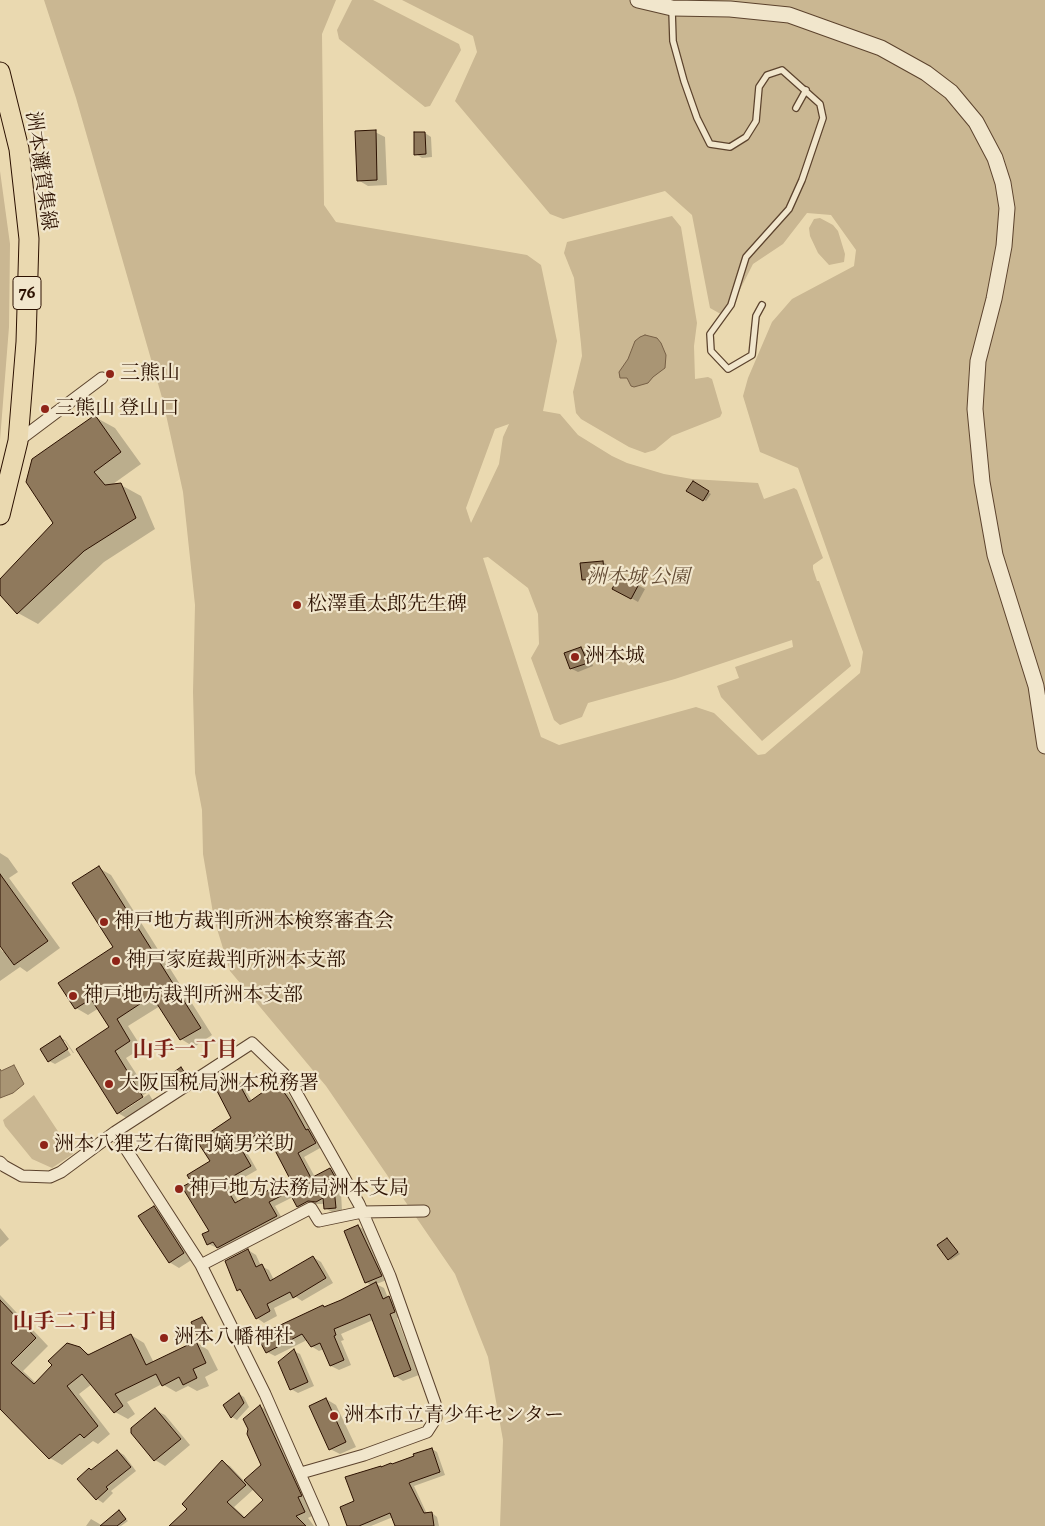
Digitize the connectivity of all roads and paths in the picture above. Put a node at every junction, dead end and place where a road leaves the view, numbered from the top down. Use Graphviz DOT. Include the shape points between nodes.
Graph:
graph roads {
  1 [pos="638,0"];
  2 [pos="672,8"];
  3 [pos="0,72"];
  4 [pos="806,90"];
  5 [pos="796,108"];
  6 [pos="6,123"];
  7 [pos="762,305"];
  8 [pos="102,378"];
  9 [pos="18,441"];
  10 [pos="0,515"];
  11 [pos="1045,746"];
  12 [pos="115,1132"];
  13 [pos="0,1162"];
  14 [pos="424,1211"];
  15 [pos="362,1212"];
  16 [pos="202,1265"];
  17 [pos="301,1473"];
  18 [pos="323,1526"];
  1 -- 2 [label="street"];
  2 -- 4 [label="lane" via="673,41 697,118 710,144 730,147 746,137 756,121 759,88 767,75 782,70"];
  2 -- 11 [label="street" via="789,15 881,48 926,73 951,92 976,122 995,158 1007,208 1004,246 978,361 975,409 982,482 995,555 1036,686"];
  3 -- 6 [label="main road, 洲本灘賀集線 / 76"];
  4 -- 5 [label="lane"];
  4 -- 7 [label="lane" via="820,104 823,118 802,180 790,208 746,257 731,305 710,334 711,351 728,369 752,355 756,316"];
  6 -- 9 [label="main road, 洲本灘賀集線 / 76" via="19,149 28,239 26,342"];
  8 -- 9 [label="street"];
  9 -- 10 [label="main road, 洲本灘賀集線 / 76"];
  12 -- 13 [label="street" via="50,1178 22,1176"];
  12 -- 15 [label="street" via="252,1043 288,1078"];
  12 -- 16 [label="street"];
  14 -- 15 [label="street"];
  15 -- 16 [label="street" via="319,1221 312,1208"];
  15 -- 17 [label="street" via="390,1276 435,1403 436,1418 427,1432"];
  16 -- 17 [label="street"];
  17 -- 18 [label="street"];
}
